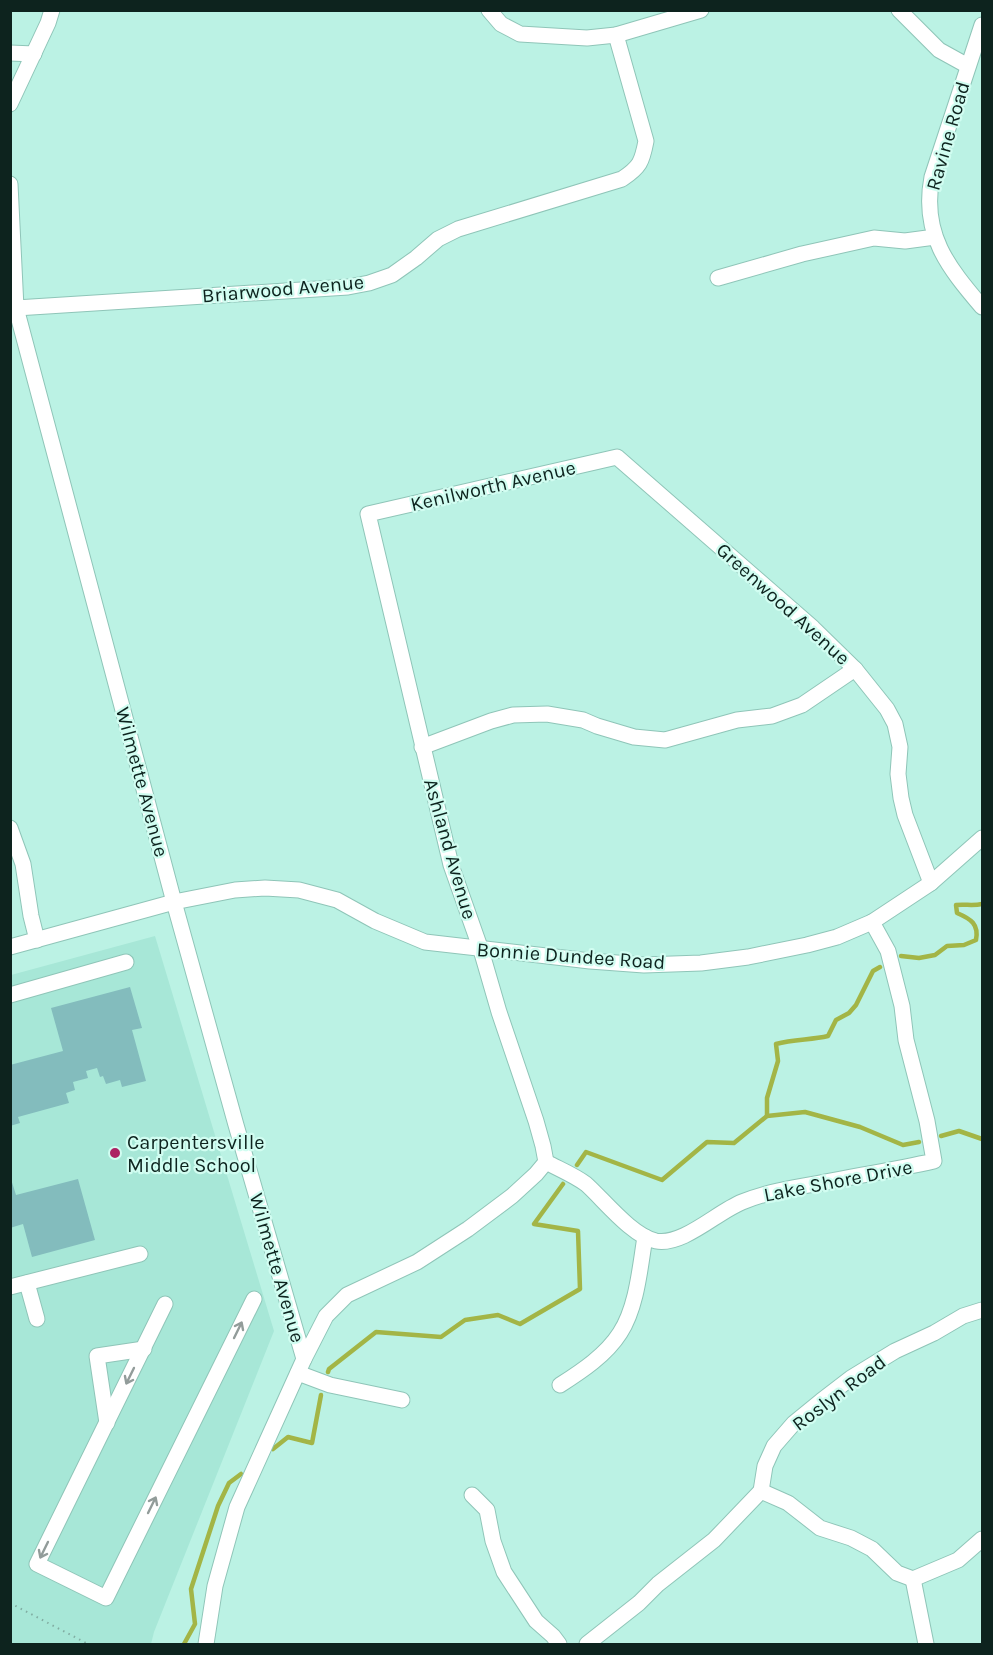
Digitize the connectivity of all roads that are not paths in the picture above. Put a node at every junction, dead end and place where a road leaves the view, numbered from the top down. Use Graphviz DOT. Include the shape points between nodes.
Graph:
graph roads {
  1 [pos="52,10"];
  2 [pos="489,10"];
  3 [pos="701,10"];
  4 [pos="899,10"];
  5 [pos="982,25"];
  6 [pos="616,36"];
  7 [pos="10,53"];
  8 [pos="34,54"];
  9 [pos="968,66"];
  10 [pos="10,104"];
  11 [pos="10,184"];
  12 [pos="935,237"];
  13 [pos="718,278"];
  14 [pos="982,307"];
  15 [pos="16,308"];
  16 [pos="618,458"];
  17 [pos="368,514"];
  18 [pos="855,669"];
  19 [pos="422,747"];
  20 [pos="10,828"];
  21 [pos="982,838"];
  22 [pos="931,883"];
  23 [pos="174,902"];
  24 [pos="872,922"];
  25 [pos="37,940"];
  26 [pos="10,947"];
  27 [pos="481,950"];
  28 [pos="126,962"];
  29 [pos="10,995"];
  30 [pos="546,1162"];
  31 [pos="645,1237"];
  32 [pos="140,1254"];
  33 [pos="27,1283"];
  34 [pos="10,1287"];
  35 [pos="254,1299"];
  36 [pos="165,1304"];
  37 [pos="982,1310"];
  38 [pos="37,1319"];
  39 [pos="144,1348"];
  40 [pos="304,1359"];
  41 [pos="298,1373"];
  42 [pos="560,1385"];
  43 [pos="402,1400"];
  44 [pos="107,1423"];
  45 [pos="760,1491"];
  46 [pos="472,1495"];
  47 [pos="982,1539"];
  48 [pos="913,1579"];
  49 [pos="206,1644"];
  50 [pos="559,1644"];
  51 [pos="587,1644"];
  52 [pos="926,1644"];
  1 -- 8 [label="street"];
  2 -- 6 [label="street" via="501,24 520,34"];
  3 -- 6 [label="street"];
  4 -- 9 [label="street" via="939,50"];
  5 -- 9 [label="street, Ravine Road"];
  6 -- 15 [label="street, Briarwood Avenue" via="646,141 643,158 622,179 458,229 438,239 392,274 369,283"];
  7 -- 8 [label="street"];
  8 -- 10 [label="street"];
  9 -- 12 [label="street, Ravine Road" via="931,185"];
  11 -- 15 [label="street, Wilmette Avenue"];
  12 -- 13 [label="street" via="905,241 874,238"];
  12 -- 14 [label="street, Ravine Road" via="951,270"];
  15 -- 23 [label="street, Wilmette Avenue"];
  16 -- 17 [label="street, Kenilworth Avenue"];
  16 -- 18 [label="street, Greenwood Avenue"];
  17 -- 19 [label="street, Ashland Avenue"];
  18 -- 19 [label="street" via="802,705 772,716 738,720 665,740 548,714 513,715"];
  18 -- 22 [label="street, Greenwood Avenue" via="896,724 901,798"];
  19 -- 27 [label="street, Ashland Avenue" via="451,865"];
  20 -- 25 [label="street" via="23,864"];
  21 -- 22 [label="street, Bonnie Dundee Road"];
  22 -- 24 [label="street, Bonnie Dundee Road"];
  23 -- 25 [label="street, Bonnie Dundee Road"];
  23 -- 27 [label="street, Bonnie Dundee Road" via="235,890 299,890 337,900 425,942"];
  23 -- 40 [label="street, Wilmette Avenue"];
  24 -- 27 [label="street, Bonnie Dundee Road" via="807,945 701,963 644,965"];
  24 -- 31 [label="street, Lake Shore Drive" via="888,951 934,1161 771,1192 739,1203 684,1236 670,1241"];
  25 -- 26 [label="street, Bonnie Dundee Road"];
  27 -- 30 [label="street, Ashland Avenue"];
  28 -- 29 [label="street"];
  30 -- 31 [label="street" via="585,1183"];
  30 -- 40 [label="street" via="512,1196 468,1230 417,1262 347,1295 326,1316"];
  31 -- 42 [label="street" via="635,1294 620,1333 584,1370"];
  32 -- 33 [label="street"];
  33 -- 34 [label="street"];
  33 -- 38 [label="street"];
  44 -- 35 [label="street, one-way" via="37,1564 106,1598"];
  36 -- 39 [label="street"];
  37 -- 45 [label="street, Roslyn Road" via="895,1351 851,1378 794,1423 774,1446"];
  39 -- 44 [label="street, one-way"];
  39 -- 44 [label="street" via="98,1356"];
  40 -- 41 [label="street, Wilmette Avenue"];
  41 -- 43 [label="street" via="330,1385"];
  41 -- 49 [label="street, Wilmette Avenue" via="237,1507 215,1586"];
  45 -- 48 [label="street" via="788,1503 820,1528 872,1550 897,1573"];
  45 -- 51 [label="street, Roslyn Road" via="714,1540"];
  46 -- 50 [label="street" via="487,1510 504,1572 536,1621"];
  47 -- 48 [label="street" via="958,1560"];
  48 -- 52 [label="street"];
}
